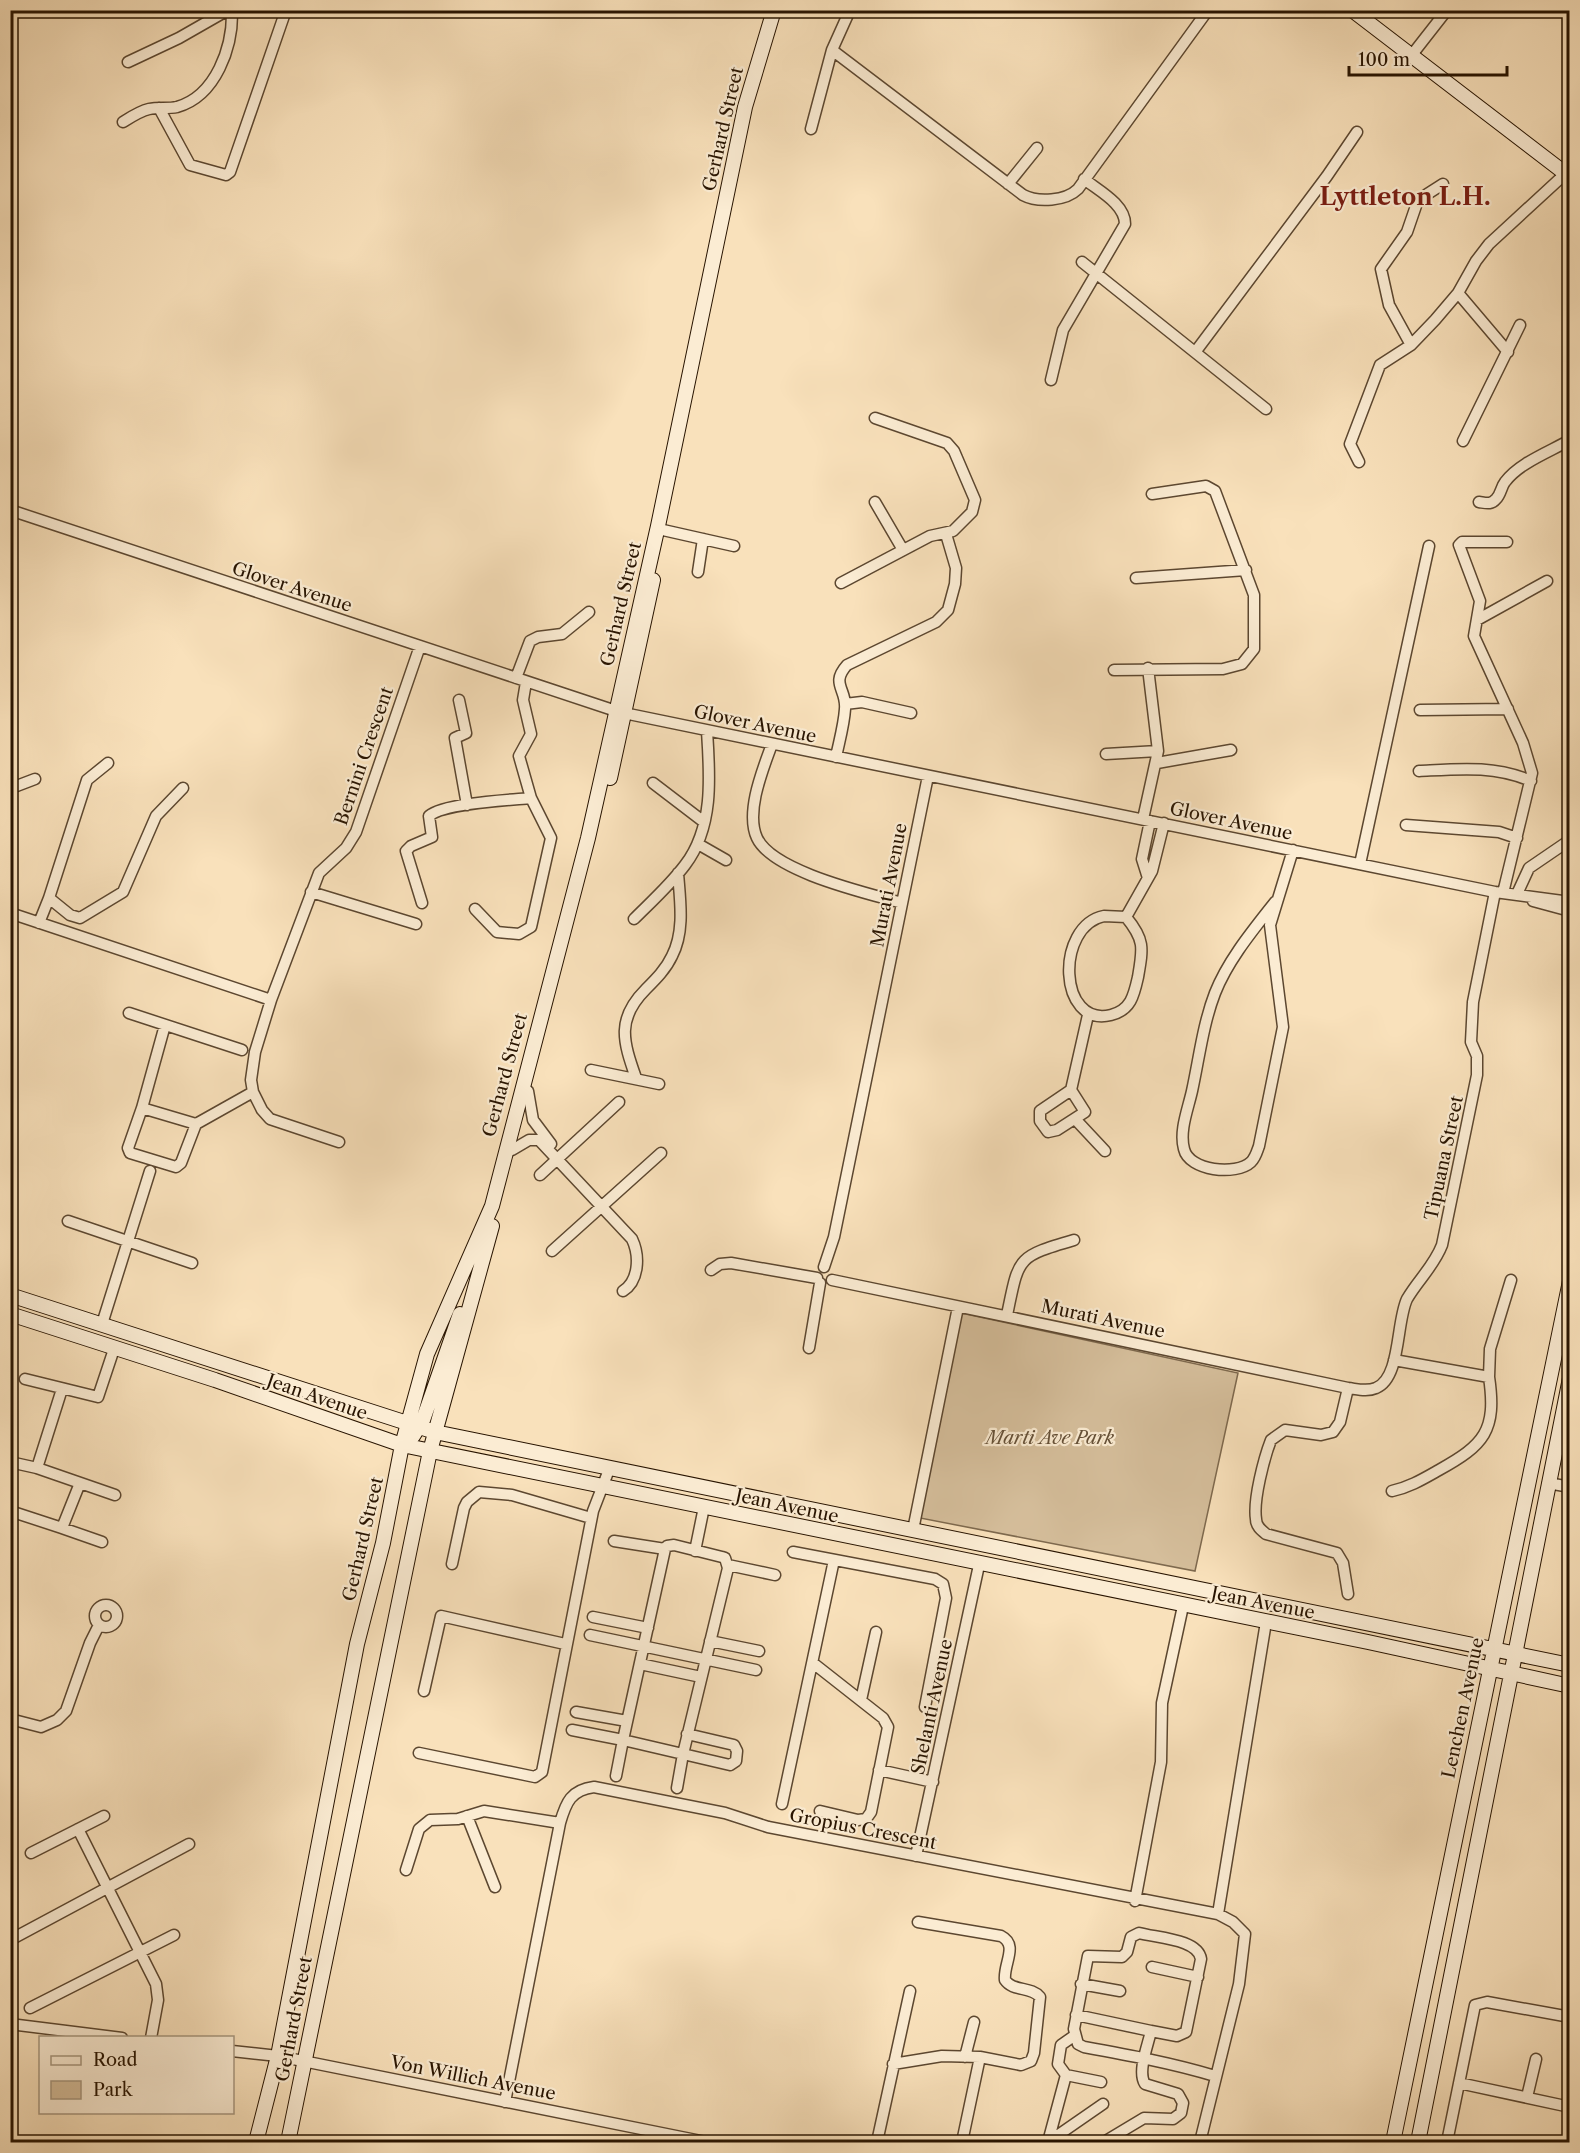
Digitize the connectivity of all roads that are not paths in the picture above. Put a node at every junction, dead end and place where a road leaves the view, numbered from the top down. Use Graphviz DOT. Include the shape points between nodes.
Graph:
graph roads {
  1 [pos="230,10"];
  2 [pos="286,10"];
  3 [pos="774,10"];
  4 [pos="780,10"];
  5 [pos="850,10"];
  6 [pos="1208,10"];
  7 [pos="1352,10"];
  8 [pos="1448,10"];
  9 [pos="832,51"];
  10 [pos="1411,56"];
  11 [pos="128,62"];
  12 [pos="159,108"];
  13 [pos="123,122"];
  14 [pos="811,129"];
  15 [pos="1357,132"];
  16 [pos="1037,148"];
  17 [pos="1567,175"];
  18 [pos="1084,178"];
  19 [pos="1008,184"];
  20 [pos="1443,184"];
  21 [pos="1082,262"];
  22 [pos="1097,274"];
  23 [pos="1458,293"];
  24 [pos="1520,326"];
  25 [pos="1411,345"];
  26 [pos="1196,351"];
  27 [pos="1508,352"];
  28 [pos="1051,380"];
  29 [pos="1266,409"];
  30 [pos="875,418"];
  31 [pos="1569,440"];
  32 [pos="1463,441"];
  33 [pos="1359,462"];
  34 [pos="1152,494"];
  35 [pos="875,502"];
  36 [pos="1479,502"];
  37 [pos="10,510"];
  38 [pos="663,530"];
  39 [pos="946,534"];
  40 [pos="703,539"];
  41 [pos="1507,542"];
  42 [pos="734,546"];
  43 [pos="1429,546"];
  44 [pos="903,550"];
  45 [pos="1246,570"];
  46 [pos="698,572"];
  47 [pos="1136,578"];
  48 [pos="1547,581"];
  49 [pos="841,583"];
  50 [pos="589,612"];
  51 [pos="1478,620"];
  52 [pos="420,646"];
  53 [pos="1148,668"];
  54 [pos="1114,670"];
  55 [pos="521,680"];
  56 [pos="459,700"];
  57 [pos="845,704"];
  58 [pos="1508,709"];
  59 [pos="1420,710"];
  60 [pos="621,712"];
  61 [pos="910,713"];
  62 [pos="707,731"];
  63 [pos="772,744"];
  64 [pos="1232,750"];
  65 [pos="1158,751"];
  66 [pos="1106,753"];
  67 [pos="836,757"];
  68 [pos="108,762"];
  69 [pos="1157,763"];
  70 [pos="1419,771"];
  71 [pos="928,776"];
  72 [pos="34,779"];
  73 [pos="1531,781"];
  74 [pos="653,783"];
  75 [pos="183,788"];
  76 [pos="10,791"];
  77 [pos="531,798"];
  78 [pos="466,805"];
  79 [pos="1147,820"];
  80 [pos="704,822"];
  81 [pos="1164,823"];
  82 [pos="1406,825"];
  83 [pos="1516,838"];
  84 [pos="1569,842"];
  85 [pos="698,844"];
  86 [pos="1293,850"];
  87 [pos="726,860"];
  88 [pos="1360,864"];
  89 [pos="678,873"];
  90 [pos="1148,878"];
  91 [pos="311,892"];
  92 [pos="1507,893"];
  93 [pos="49,898"];
  94 [pos="1275,902"];
  95 [pos="1569,902"];
  96 [pos="422,903"];
  97 [pos="902,903"];
  98 [pos="475,909"];
  99 [pos="1569,911"];
  100 [pos="10,914"];
  101 [pos="1126,917"];
  102 [pos="634,919"];
  103 [pos="39,923"];
  104 [pos="416,924"];
  105 [pos="271,1000"];
  106 [pos="129,1013"];
  107 [pos="1088,1015"];
  108 [pos="165,1024"];
  109 [pos="242,1050"];
  110 [pos="591,1070"];
  111 [pos="636,1078"];
  112 [pos="659,1084"];
  113 [pos="528,1090"];
  114 [pos="1071,1090"];
  115 [pos="254,1092"];
  116 [pos="619,1102"];
  117 [pos="142,1108"];
  118 [pos="1076,1120"];
  119 [pos="195,1125"];
  120 [pos="540,1137"];
  121 [pos="339,1142"];
  122 [pos="513,1150"];
  123 [pos="1105,1151"];
  124 [pos="661,1153"];
  125 [pos="560,1160"];
  126 [pos="150,1171"];
  127 [pos="540,1175"];
  128 [pos="602,1206"];
  129 [pos="68,1221"];
  130 [pos="1074,1240"];
  131 [pos="130,1242"];
  132 [pos="552,1251"];
  133 [pos="192,1263"];
  134 [pos="711,1270"];
  135 [pos="823,1276"];
  136 [pos="1511,1280"];
  137 [pos="1569,1281"];
  138 [pos="475,1286"];
  139 [pos="623,1291"];
  140 [pos="10,1295"];
  141 [pos="958,1307"];
  142 [pos="10,1314"];
  143 [pos="73,1315"];
  144 [pos="1007,1315"];
  145 [pos="102,1324"];
  146 [pos="809,1348"];
  147 [pos="114,1349"];
  148 [pos="1394,1360"];
  149 [pos="198,1375"];
  150 [pos="1489,1377"];
  151 [pos="1569,1378"];
  152 [pos="26,1379"];
  153 [pos="1348,1388"];
  154 [pos="62,1389"];
  155 [pos="413,1427"];
  156 [pos="435,1432"];
  157 [pos="402,1445"];
  158 [pos="430,1451"];
  159 [pos="10,1462"];
  160 [pos="610,1467"];
  161 [pos="37,1468"];
  162 [pos="80,1483"];
  163 [pos="1548,1483"];
  164 [pos="604,1486"];
  165 [pos="1569,1487"];
  166 [pos="1392,1491"];
  167 [pos="115,1495"];
  168 [pos="704,1507"];
  169 [pos="10,1511"];
  170 [pos="591,1518"];
  171 [pos="62,1528"];
  172 [pos="913,1530"];
  173 [pos="614,1541"];
  174 [pos="102,1542"];
  175 [pos="665,1549"];
  176 [pos="695,1551"];
  177 [pos="793,1552"];
  178 [pos="834,1560"];
  179 [pos="452,1564"];
  180 [pos="979,1564"];
  181 [pos="728,1565"];
  182 [pos="775,1575"];
  183 [pos="1348,1594"];
  184 [pos="1183,1606"];
  185 [pos="1301,1610"];
  186 [pos="593,1617"];
  187 [pos="1266,1622"];
  188 [pos="99,1625"];
  189 [pos="648,1628"];
  190 [pos="876,1632"];
  191 [pos="590,1635"];
  192 [pos="1330,1635"];
  193 [pos="710,1641"];
  194 [pos="565,1644"];
  195 [pos="643,1646"];
  196 [pos="1494,1649"];
  197 [pos="759,1651"];
  198 [pos="1513,1653"];
  199 [pos="706,1659"];
  200 [pos="640,1664"];
  201 [pos="813,1664"];
  202 [pos="1569,1665"];
  203 [pos="1490,1669"];
  204 [pos="756,1670"];
  205 [pos="1510,1674"];
  206 [pos="701,1677"];
  207 [pos="1569,1686"];
  208 [pos="424,1691"];
  209 [pos="861,1700"];
  210 [pos="925,1707"];
  211 [pos="576,1712"];
  212 [pos="10,1719"];
  213 [pos="627,1721"];
  214 [pos="572,1730"];
  215 [pos="687,1734"];
  216 [pos="623,1740"];
  217 [pos="419,1753"];
  218 [pos="683,1754"];
  219 [pos="879,1770"];
  220 [pos="616,1776"];
  221 [pos="933,1782"];
  222 [pos="677,1788"];
  223 [pos="782,1803"];
  224 [pos="820,1811"];
  225 [pos="104,1816"];
  226 [pos="467,1816"];
  227 [pos="560,1823"];
  228 [pos="78,1829"];
  229 [pos="189,1844"];
  230 [pos="31,1853"];
  231 [pos="916,1856"];
  232 [pos="406,1870"];
  233 [pos="495,1887"];
  234 [pos="108,1890"];
  235 [pos="1135,1900"];
  236 [pos="1218,1914"];
  237 [pos="918,1922"];
  238 [pos="174,1935"];
  239 [pos="10,1940"];
  240 [pos="138,1952"];
  241 [pos="1152,1967"];
  242 [pos="1198,1977"];
  243 [pos="1081,1984"];
  244 [pos="910,1991"];
  245 [pos="1120,1991"];
  246 [pos="30,2008"];
  247 [pos="1076,2015"];
  248 [pos="1569,2017"];
  249 [pos="974,2022"];
  250 [pos="10,2024"];
  251 [pos="1151,2031"];
  252 [pos="113,2036"];
  253 [pos="151,2036"];
  254 [pos="1074,2036"];
  255 [pos="234,2051"];
  256 [pos="278,2056"];
  257 [pos="965,2057"];
  258 [pos="980,2057"];
  259 [pos="1146,2059"];
  260 [pos="1536,2059"];
  261 [pos="305,2062"];
  262 [pos="893,2064"];
  263 [pos="1066,2075"];
  264 [pos="1215,2076"];
  265 [pos="1101,2082"];
  266 [pos="1459,2083"];
  267 [pos="1527,2097"];
  268 [pos="506,2102"];
  269 [pos="1103,2104"];
  270 [pos="1569,2107"];
  271 [pos="1049,2141"];
  272 [pos="256,2142"];
  273 [pos="288,2142"];
  274 [pos="706,2142"];
  275 [pos="877,2142"];
  276 [pos="962,2142"];
  277 [pos="1104,2142"];
  278 [pos="1200,2142"];
  279 [pos="1393,2142"];
  280 [pos="1418,2142"];
  281 [pos="1447,2142"];
  1 -- 11 [label="street"];
  1 -- 12 [label="street" via="229,41 212,81 193,99"];
  2 -- 12 [label="street" via="230,172 226,175 190,165"];
  3 -- 60 [label="main road, Gerhard Street" via="745,107"];
  4 -- 38 [label="main road, Gerhard Street" via="751,104"];
  5 -- 9 [label="street"];
  6 -- 18 [label="street"];
  7 -- 10 [label="main road"];
  8 -- 10 [label="street"];
  9 -- 14 [label="street"];
  9 -- 19 [label="street"];
  10 -- 17 [label="main road"];
  12 -- 13 [label="street" via="147,109"];
  15 -- 26 [label="street"];
  16 -- 19 [label="street"];
  17 -- 23 [label="street" via="1490,244"];
  18 -- 19 [label="street" via="1069,196 1047,199 1029,198"];
  18 -- 22 [label="street" via="1125,215 1121,234"];
  20 -- 25 [label="street" via="1418,200 1407,232 1381,268 1389,305"];
  21 -- 22 [label="street"];
  22 -- 26 [label="street"];
  22 -- 28 [label="street" via="1063,330"];
  23 -- 25 [label="street"];
  23 -- 27 [label="street"];
  24 -- 27 [label="street"];
  25 -- 33 [label="street" via="1386,361 1377,372 1350,444"];
  26 -- 29 [label="street"];
  27 -- 32 [label="street"];
  30 -- 39 [label="street" via="943,440 954,451 975,500 972,512 959,527"];
  31 -- 36 [label="street" via="1513,475 1495,501"];
  34 -- 45 [label="street" via="1213,488"];
  35 -- 44 [label="street"];
  37 -- 52 [label="street, Glover Avenue"];
  38 -- 40 [label="street"];
  38 -- 60 [label="main road, Gerhard Street"];
  39 -- 44 [label="street" via="930,536"];
  39 -- 57 [label="street" via="956,568 948,610 936,622 847,665 838,680"];
  40 -- 42 [label="street"];
  40 -- 46 [label="street"];
  41 -- 51 [label="street" via="1459,544 1480,602"];
  43 -- 88 [label="street"];
  44 -- 49 [label="street"];
  45 -- 47 [label="street"];
  45 -- 53 [label="street" via="1256,619 1254,649 1242,664 1223,669"];
  48 -- 51 [label="street"];
  50 -- 55 [label="street" via="562,634 530,641"];
  51 -- 58 [label="street" via="1474,636"];
  52 -- 55 [label="street, Glover Avenue"];
  52 -- 91 [label="street, Bernini Crescent" via="356,832 346,848 319,873"];
  53 -- 54 [label="street"];
  53 -- 65 [label="street"];
  55 -- 60 [label="street, Glover Avenue"];
  55 -- 77 [label="street" via="531,734 519,756"];
  56 -- 78 [label="street" via="466,733 455,738"];
  57 -- 61 [label="street" via="862,702"];
  57 -- 67 [label="street"];
  58 -- 59 [label="street"];
  58 -- 73 [label="street" via="1528,757"];
  60 -- 62 [label="street, Glover Avenue"];
  60 -- 113 [label="main road, Gerhard Street"];
  60 -- 155 [label="main road, Gerhard Street" via="492,1206 427,1354"];
  62 -- 63 [label="street, Glover Avenue"];
  62 -- 80 [label="street" via="710,774"];
  63 -- 67 [label="street, Glover Avenue"];
  63 -- 97 [label="street" via="753,809 757,838 775,858 817,878"];
  64 -- 69 [label="street"];
  65 -- 66 [label="street"];
  65 -- 69 [label="street"];
  67 -- 71 [label="street, Glover Avenue"];
  68 -- 93 [label="street" via="87,780"];
  69 -- 79 [label="street"];
  70 -- 73 [label="street" via="1487,769 1511,772"];
  71 -- 79 [label="street, Glover Avenue"];
  71 -- 97 [label="street, Murati Avenue"];
  72 -- 76 [label="street"];
  73 -- 83 [label="street"];
  74 -- 80 [label="street"];
  75 -- 93 [label="street" via="156,816 123,892 80,918"];
  77 -- 78 [label="street"];
  77 -- 98 [label="street" via="550,838 531,927 519,934 497,932"];
  78 -- 96 [label="street" via="433,812 429,821 432,837 406,851"];
  79 -- 81 [label="street, Glover Avenue"];
  79 -- 90 [label="street" via="1142,859"];
  80 -- 85 [label="street"];
  81 -- 86 [label="street, Glover Avenue"];
  81 -- 90 [label="street" via="1156,862"];
  82 -- 83 [label="street" via="1490,831"];
  83 -- 92 [label="street"];
  84 -- 92 [label="street" via="1529,868"];
  85 -- 87 [label="street"];
  85 -- 89 [label="street"];
  86 -- 88 [label="street, Glover Avenue"];
  86 -- 94 [label="street"];
  88 -- 92 [label="street, Glover Avenue"];
  89 -- 102 [label="street"];
  89 -- 111 [label="street" via="680,916 674,954 636,999 625,1024 625,1046"];
  90 -- 101 [label="street"];
  91 -- 104 [label="street"];
  91 -- 105 [label="street, Bernini Crescent"];
  92 -- 95 [label="street, Glover Avenue"];
  92 -- 99 [label="street, Glover Avenue"];
  92 -- 148 [label="street, Tipuana Street" via="1473,1002 1471,1042 1477,1056 1477,1075 1445,1234 1433,1265 1404,1307"];
  93 -- 103 [label="street"];
  94 -- 94 [label="street" via="1269,932 1283,1027 1259,1146 1246,1165 1217,1169 1188,1158 1182,1134 1214,995 1246,940"];
  97 -- 135 [label="street, Murati Avenue"];
  100 -- 103 [label="street"];
  101 -- 107 [label="street" via="1143,943 1132,1000 1111,1015"];
  101 -- 107 [label="street" via="1091,919 1075,940 1069,980 1080,1007"];
  103 -- 105 [label="street"];
  105 -- 115 [label="street, Bernini Crescent" via="252,1068"];
  106 -- 108 [label="street"];
  107 -- 114 [label="street"];
  108 -- 109 [label="street"];
  108 -- 117 [label="street"];
  110 -- 111 [label="street"];
  111 -- 112 [label="street"];
  113 -- 120 [label="street" via="530,1113"];
  113 -- 122 [label="main road, Gerhard Street"];
  114 -- 118 [label="street" via="1085,1112"];
  114 -- 118 [label="street" via="1044,1107 1039,1117 1048,1132"];
  115 -- 119 [label="street"];
  115 -- 121 [label="street, Bernini Crescent" via="270,1119"];
  116 -- 125 [label="street"];
  117 -- 119 [label="street"];
  117 -- 119 [label="street" via="128,1148 130,1153 153,1162 172,1167 181,1163"];
  118 -- 123 [label="street"];
  120 -- 122 [label="street"];
  120 -- 125 [label="street"];
  122 -- 138 [label="main road, Gerhard Street"];
  124 -- 128 [label="street"];
  125 -- 127 [label="street"];
  125 -- 128 [label="street"];
  126 -- 131 [label="street"];
  128 -- 132 [label="street"];
  128 -- 139 [label="street" via="636,1248 634,1282"];
  129 -- 131 [label="street"];
  130 -- 144 [label="street" via="1022,1262 1016,1271"];
  131 -- 133 [label="street"];
  131 -- 145 [label="street"];
  134 -- 135 [label="street" via="731,1263"];
  135 -- 141 [label="street, Murati Avenue"];
  135 -- 146 [label="street"];
  136 -- 150 [label="street" via="1490,1349"];
  137 -- 196 [label="main road, Lenchen Avenue"];
  138 -- 155 [label="main road" via="457,1319"];
  138 -- 156 [label="main road, Gerhard Street"];
  140 -- 143 [label="main road, Jean Avenue"];
  141 -- 144 [label="street, Murati Avenue"];
  141 -- 172 [label="street"];
  142 -- 147 [label="main road, Jean Avenue"];
  143 -- 145 [label="main road, Jean Avenue"];
  143 -- 149 [label="main road" via="87,1328 189,1363 196,1367"];
  144 -- 153 [label="street, Murati Avenue"];
  145 -- 155 [label="main road, Jean Avenue"];
  147 -- 149 [label="main road, Jean Avenue"];
  147 -- 154 [label="street" via="98,1397"];
  148 -- 150 [label="street"];
  148 -- 153 [label="street, Tipuana Street" via="1389,1376 1377,1388"];
  149 -- 157 [label="main road, Jean Avenue"];
  150 -- 166 [label="street" via="1492,1410 1483,1439 1453,1463"];
  151 -- 163 [label="main road, Lenchen Avenue"];
  152 -- 154 [label="street"];
  153 -- 183 [label="street" via="1340,1422 1333,1432 1321,1435 1285,1430 1274,1436 1256,1503 1257,1526 1266,1534 1337,1553 1343,1563"];
  154 -- 161 [label="street"];
  155 -- 156 [label="main road, Jean Avenue"];
  155 -- 157 [label="main road, Gerhard Street"];
  156 -- 158 [label="main road, Gerhard Street"];
  156 -- 160 [label="main road, Jean Avenue"];
  157 -- 158 [label="main road, Jean Avenue"];
  157 -- 256 [label="main road, Gerhard Street" via="383,1543 357,1644"];
  158 -- 164 [label="main road, Jean Avenue"];
  158 -- 261 [label="main road, Gerhard Street"];
  159 -- 161 [label="street"];
  160 -- 164 [label="street"];
  160 -- 172 [label="main road, Jean Avenue"];
  161 -- 162 [label="street"];
  162 -- 167 [label="street"];
  162 -- 171 [label="street"];
  163 -- 165 [label="street"];
  163 -- 198 [label="main road, Lenchen Avenue"];
  164 -- 168 [label="main road, Jean Avenue"];
  164 -- 170 [label="street"];
  168 -- 176 [label="street"];
  168 -- 180 [label="main road, Jean Avenue"];
  169 -- 171 [label="street"];
  170 -- 179 [label="street" via="512,1495 479,1492 467,1502"];
  170 -- 194 [label="street"];
  171 -- 174 [label="street"];
  172 -- 185 [label="main road, Jean Avenue"];
  173 -- 175 [label="street"];
  175 -- 176 [label="street" via="671,1545"];
  175 -- 189 [label="street"];
  176 -- 181 [label="street" via="724,1557"];
  177 -- 178 [label="street"];
  178 -- 201 [label="street"];
  178 -- 210 [label="street" via="935,1579 943,1584 946,1598"];
  180 -- 184 [label="main road, Jean Avenue"];
  180 -- 221 [label="street, Shelanti Avenue"];
  181 -- 182 [label="street"];
  181 -- 193 [label="street"];
  184 -- 187 [label="main road, Jean Avenue"];
  184 -- 235 [label="street" via="1162,1703 1161,1762"];
  185 -- 192 [label="main road" via="1329,1625"];
  185 -- 196 [label="main road, Jean Avenue"];
  186 -- 189 [label="street"];
  187 -- 192 [label="main road, Jean Avenue"];
  187 -- 236 [label="street"];
  188 -- 212 [label="street" via="66,1711 41,1727"];
  189 -- 195 [label="street"];
  190 -- 209 [label="street"];
  191 -- 195 [label="street"];
  192 -- 203 [label="main road, Jean Avenue"];
  193 -- 197 [label="street"];
  193 -- 199 [label="street"];
  194 -- 208 [label="street" via="441,1616"];
  194 -- 217 [label="street" via="543,1769 538,1776"];
  195 -- 199 [label="street"];
  195 -- 200 [label="street"];
  196 -- 198 [label="main road, Jean Avenue"];
  196 -- 203 [label="main road, Lenchen Avenue"];
  198 -- 202 [label="main road, Jean Avenue"];
  198 -- 205 [label="main road, Lenchen Avenue"];
  199 -- 204 [label="street"];
  199 -- 206 [label="street"];
  200 -- 206 [label="street"];
  200 -- 213 [label="street"];
  201 -- 209 [label="street"];
  201 -- 223 [label="street"];
  203 -- 205 [label="main road, Jean Avenue"];
  203 -- 279 [label="main road, Lenchen Avenue"];
  205 -- 207 [label="main road, Jean Avenue"];
  205 -- 280 [label="main road, Lenchen Avenue"];
  206 -- 215 [label="street"];
  209 -- 219 [label="street" via="888,1725"];
  211 -- 213 [label="street"];
  213 -- 216 [label="street"];
  214 -- 216 [label="street"];
  215 -- 218 [label="street"];
  215 -- 218 [label="street" via="734,1745 738,1751 736,1761 730,1765"];
  216 -- 218 [label="street"];
  216 -- 220 [label="street"];
  218 -- 222 [label="street"];
  219 -- 221 [label="street"];
  219 -- 224 [label="street" via="871,1812 866,1819"];
  221 -- 231 [label="street, Shelanti Avenue"];
  225 -- 228 [label="street"];
  226 -- 227 [label="street" via="484,1811"];
  226 -- 232 [label="street" via="424,1823"];
  226 -- 233 [label="street"];
  227 -- 231 [label="street, Gropius Crescent" via="570,1796 594,1787"];
  227 -- 268 [label="street, Gropius Crescent"];
  228 -- 230 [label="street"];
  228 -- 234 [label="street"];
  229 -- 234 [label="street"];
  231 -- 235 [label="street, Gropius Crescent"];
  234 -- 239 [label="street"];
  234 -- 240 [label="street"];
  235 -- 236 [label="street, Gropius Crescent"];
  236 -- 264 [label="street, Gropius Crescent" via="1238,1925 1245,1941 1239,1984"];
  237 -- 258 [label="street" via="1003,1937 1011,1947 1004,1973 1006,1983 1040,1997 1031,2061 1021,2065"];
  238 -- 240 [label="street"];
  240 -- 246 [label="street"];
  240 -- 253 [label="street" via="157,1989"];
  241 -- 242 [label="street"];
  242 -- 243 [label="street" via="1201,1959 1193,1946 1139,1933 1131,1937 1122,1957 1088,1956"];
  242 -- 251 [label="street" via="1186,2032 1177,2036"];
  243 -- 245 [label="street"];
  243 -- 247 [label="street"];
  244 -- 262 [label="street"];
  247 -- 251 [label="street"];
  247 -- 254 [label="street"];
  248 -- 266 [label="street" via="1478,2002 1472,2011"];
  249 -- 257 [label="street"];
  250 -- 252 [label="street"];
  251 -- 259 [label="street"];
  254 -- 259 [label="street" via="1084,2047"];
  254 -- 263 [label="street" via="1060,2045 1058,2064"];
  255 -- 256 [label="street, Von Willich Avenue"];
  256 -- 261 [label="street, Von Willich Avenue"];
  256 -- 272 [label="main road, Gerhard Street"];
  257 -- 258 [label="street"];
  257 -- 262 [label="street" via="929,2057"];
  258 -- 276 [label="street"];
  259 -- 264 [label="street"];
  259 -- 277 [label="street" via="1142,2080 1178,2094 1183,2103 1180,2113 1173,2119 1144,2118"];
  260 -- 267 [label="street"];
  261 -- 268 [label="street, Von Willich Avenue"];
  261 -- 273 [label="main road, Gerhard Street"];
  262 -- 275 [label="street"];
  263 -- 265 [label="street"];
  263 -- 271 [label="street"];
  264 -- 278 [label="street, Gropius Crescent"];
  266 -- 267 [label="street"];
  266 -- 281 [label="street"];
  267 -- 270 [label="street"];
  268 -- 274 [label="street, Von Willich Avenue"];
  269 -- 271 [label="street"];
}
